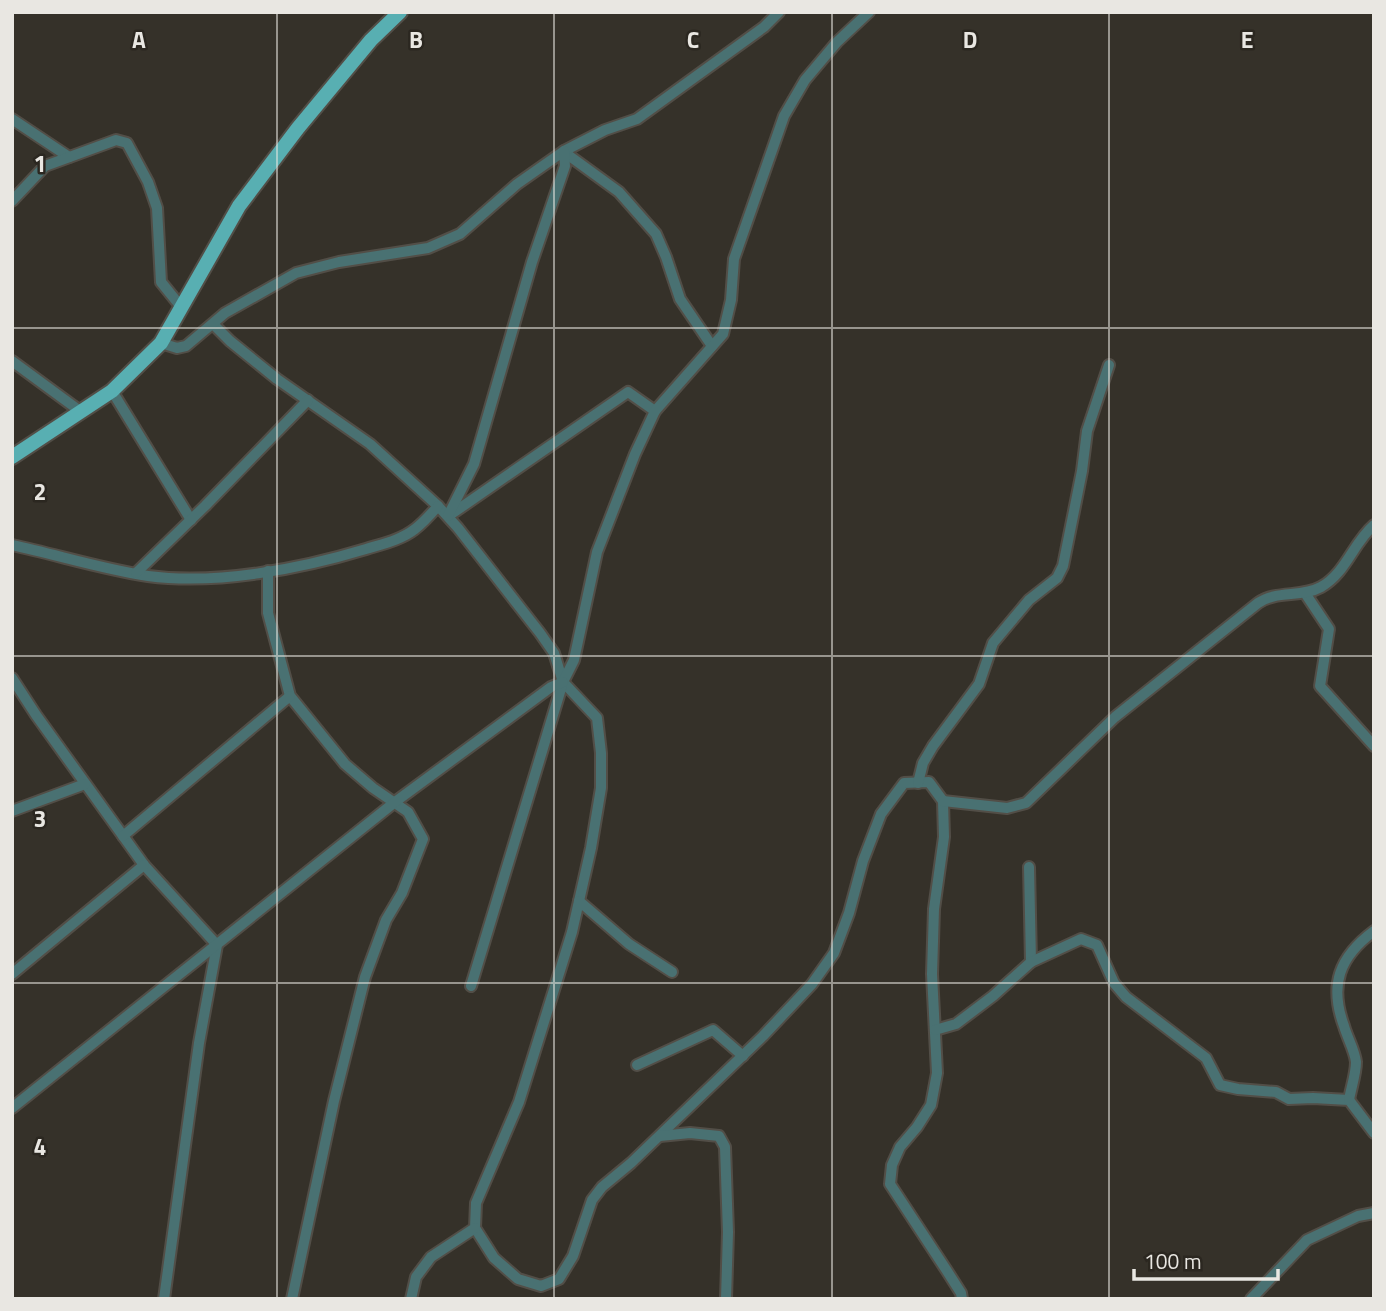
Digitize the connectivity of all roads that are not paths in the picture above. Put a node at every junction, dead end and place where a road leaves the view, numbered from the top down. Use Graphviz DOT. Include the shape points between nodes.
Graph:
graph roads {
  1 [pos="400,12"];
  2 [pos="779,12"];
  3 [pos="869,12"];
  4 [pos="12,119"];
  5 [pos="564,151"];
  6 [pos="69,157"];
  7 [pos="12,201"];
  8 [pos="182,308"];
  9 [pos="214,324"];
  10 [pos="161,343"];
  11 [pos="712,346"];
  12 [pos="12,361"];
  13 [pos="1109,365"];
  14 [pos="112,391"];
  15 [pos="308,400"];
  16 [pos="80,411"];
  17 [pos="655,411"];
  18 [pos="12,457"];
  19 [pos="438,506"];
  20 [pos="448,516"];
  21 [pos="191,520"];
  22 [pos="1374,526"];
  23 [pos="12,545"];
  24 [pos="268,571"];
  25 [pos="136,573"];
  26 [pos="1305,593"];
  27 [pos="12,678"];
  28 [pos="563,682"];
  29 [pos="290,696"];
  30 [pos="1374,746"];
  31 [pos="918,783"];
  32 [pos="85,784"];
  33 [pos="943,801"];
  34 [pos="395,802"];
  35 [pos="12,811"];
  36 [pos="123,835"];
  37 [pos="144,865"];
  38 [pos="1029,867"];
  39 [pos="579,901"];
  40 [pos="1374,931"];
  41 [pos="217,945"];
  42 [pos="1031,962"];
  43 [pos="672,972"];
  44 [pos="12,974"];
  45 [pos="471,986"];
  46 [pos="935,1030"];
  47 [pos="743,1056"];
  48 [pos="637,1065"];
  49 [pos="1349,1100"];
  50 [pos="12,1108"];
  51 [pos="1374,1133"];
  52 [pos="660,1136"];
  53 [pos="1374,1213"];
  54 [pos="475,1228"];
  55 [pos="541,1286"];
  56 [pos="164,1299"];
  57 [pos="292,1299"];
  58 [pos="411,1299"];
  59 [pos="540,1299"];
  60 [pos="726,1299"];
  61 [pos="962,1299"];
  62 [pos="1251,1299"];
  1 -- 8 [label="main road" via="371,40 239,206"];
  2 -- 5 [label="street" via="637,119"];
  3 -- 11 [label="street" via="805,80 783,116 734,260 723,334"];
  4 -- 6 [label="street"];
  5 -- 9 [label="street" via="517,184 460,234 428,248 296,273 225,313"];
  5 -- 11 [label="street" via="619,192 656,234 680,299"];
  5 -- 20 [label="street" via="565,166 532,262 474,464"];
  6 -- 7 [label="street" via="45,166"];
  6 -- 8 [label="street" via="116,140 127,143 157,208 161,282"];
  8 -- 10 [label="main road"];
  9 -- 10 [label="street" via="186,346"];
  9 -- 15 [label="street" via="229,341"];
  10 -- 14 [label="main road"];
  11 -- 17 [label="street"];
  12 -- 16 [label="street"];
  13 -- 31 [label="street" via="1087,431 1063,566 1057,578 1029,600 993,643 979,684 933,746"];
  14 -- 16 [label="main road"];
  14 -- 21 [label="street"];
  15 -- 19 [label="street" via="370,444"];
  15 -- 21 [label="street"];
  16 -- 18 [label="main road"];
  17 -- 20 [label="street" via="628,392"];
  17 -- 28 [label="street" via="597,552 574,660"];
  19 -- 20 [label="street"];
  19 -- 24 [label="street" via="415,530 390,542 310,565"];
  20 -- 28 [label="street" via="554,653"];
  21 -- 25 [label="street"];
  22 -- 26 [label="street" via="1335,576"];
  23 -- 25 [label="street"];
  24 -- 25 [label="street" via="190,579"];
  24 -- 29 [label="street" via="268,613"];
  26 -- 30 [label="street" via="1329,629 1320,686"];
  26 -- 33 [label="street" via="1273,595 1258,603 1115,717 1027,803 1007,808"];
  27 -- 32 [label="street"];
  28 -- 34 [label="street"];
  28 -- 39 [label="street" via="597,718 601,753 601,788"];
  28 -- 45 [label="street"];
  29 -- 34 [label="street" via="345,764"];
  29 -- 36 [label="street"];
  31 -- 33 [label="street" via="929,782"];
  31 -- 47 [label="street" via="904,783 881,814 834,953 812,984"];
  32 -- 35 [label="street"];
  32 -- 36 [label="street"];
  33 -- 46 [label="street" via="944,837 934,909"];
  34 -- 41 [label="street"];
  34 -- 57 [label="street" via="408,812 423,839 365,977"];
  36 -- 37 [label="street"];
  37 -- 41 [label="street"];
  37 -- 44 [label="street"];
  38 -- 42 [label="street"];
  39 -- 43 [label="street" via="629,944"];
  39 -- 54 [label="street" via="519,1102 476,1203"];
  40 -- 49 [label="street" via="1342,964 1338,986 1340,1017 1356,1061"];
  41 -- 50 [label="street"];
  41 -- 56 [label="street"];
  42 -- 46 [label="street" via="956,1024"];
  42 -- 49 [label="street" via="1081,939 1097,945 1126,998 1206,1058 1220,1085 1276,1092 1289,1099"];
  46 -- 61 [label="street" via="937,1073 931,1105 900,1147 890,1184"];
  47 -- 48 [label="street" via="713,1030"];
  47 -- 52 [label="street"];
  49 -- 51 [label="street"];
  52 -- 55 [label="street" via="602,1186 559,1279"];
  52 -- 60 [label="street" via="690,1132 719,1136 725,1147"];
  53 -- 62 [label="street" via="1307,1240"];
  54 -- 55 [label="street" via="494,1258 518,1279"];
  54 -- 58 [label="street" via="431,1258 416,1277"];
  55 -- 59 [label="street"];
}
